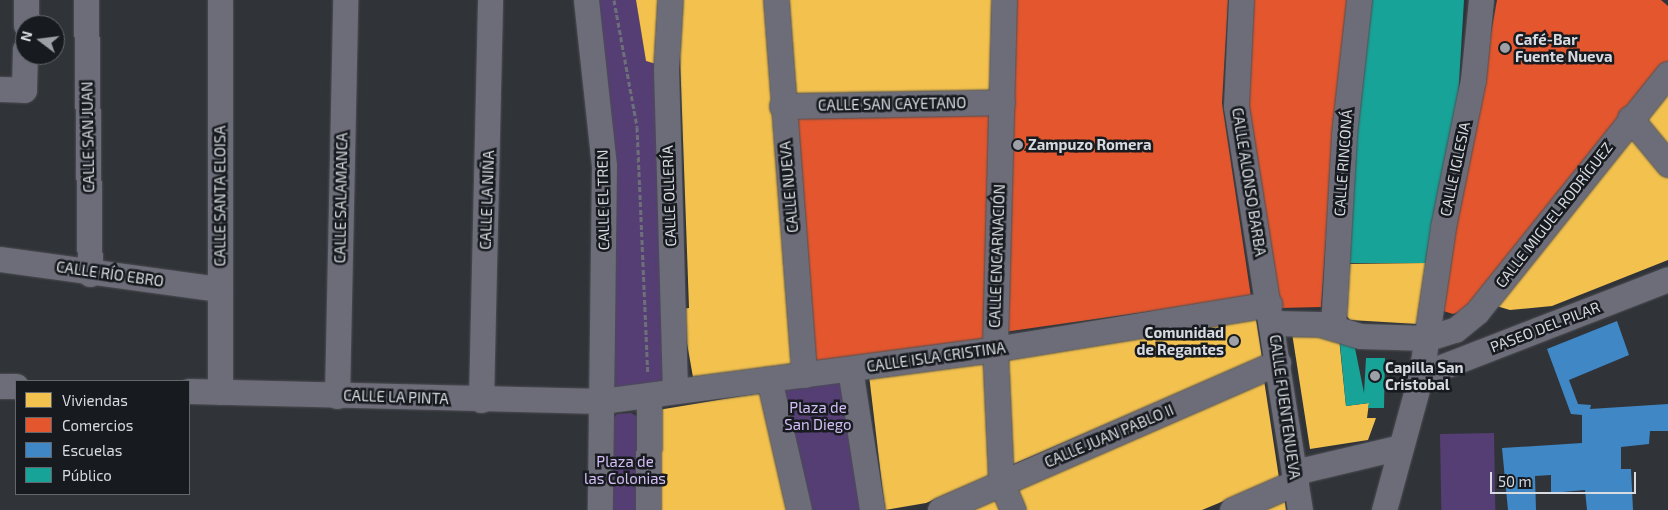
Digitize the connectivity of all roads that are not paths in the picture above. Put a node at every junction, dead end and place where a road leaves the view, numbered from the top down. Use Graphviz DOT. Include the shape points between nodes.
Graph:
graph roads {
  1 [pos="26,0"];
  2 [pos="86,0"];
  3 [pos="220,0"];
  4 [pos="345,0"];
  5 [pos="490,0"];
  6 [pos="586,0"];
  7 [pos="670,0"];
  8 [pos="776,0"];
  9 [pos="1004,0"];
  10 [pos="1241,0"];
  11 [pos="1359,0"];
  12 [pos="1481,0"];
  13 [pos="26,15"];
  14 [pos="25,65"];
  15 [pos="1668,74"];
  16 [pos="0,89"];
  17 [pos="1002,102"];
  18 [pos="782,106"];
  19 [pos="1630,118"];
  20 [pos="1668,164"];
  21 [pos="0,259"];
  22 [pos="90,274"];
  23 [pos="1668,279"];
  24 [pos="220,289"];
  25 [pos="1271,314"];
  26 [pos="1333,327"];
  27 [pos="1428,338"];
  28 [pos="995,350"];
  29 [pos="1278,362"];
  30 [pos="850,368"];
  31 [pos="804,375"];
  32 [pos="1421,375"];
  33 [pos="770,379"];
  34 [pos="0,386"];
  35 [pos="15,386"];
  36 [pos="190,392"];
  37 [pos="220,392"];
  38 [pos="675,392"];
  39 [pos="649,395"];
  40 [pos="337,396"];
  41 [pos="481,400"];
  42 [pos="602,401"];
  43 [pos="1401,447"];
  44 [pos="1295,477"];
  45 [pos="1001,482"];
  46 [pos="600,510"];
  47 [pos="648,510"];
  48 [pos="799,510"];
  49 [pos="872,510"];
  50 [pos="940,510"];
  51 [pos="1013,510"];
  52 [pos="1232,510"];
  53 [pos="1300,510"];
  54 [pos="1384,510"];
  1 -- 13 [label="street"];
  2 -- 22 [label="street, CALLE SAN JUAN"];
  3 -- 24 [label="street, CALLE SANTA ELOISA"];
  4 -- 40 [label="street, CALLE SALAMANCA"];
  5 -- 41 [label="street, CALLE LA NIÑA"];
  6 -- 42 [label="street, CALLE EL TREN" via="604,166"];
  7 -- 38 [label="street, CALLE OLLERÍA" via="666,70"];
  8 -- 18 [label="street, CALLE NUEVA"];
  9 -- 17 [label="street, CALLE ENCARNACIÓN"];
  10 -- 25 [label="street, CALLE ALONSO BARBA" via="1236,106"];
  11 -- 26 [label="street, CALLE RINCONÁ" via="1344,134"];
  12 -- 27 [label="street, CALLE IGLESIA" via="1473,80 1442,227"];
  14 -- 16 [label="street" via="24,90"];
  15 -- 19 [label="street, CALLE MIGUEL RODRÍGUEZ"];
  17 -- 18 [label="street, CALLE SAN CAYETANO"];
  17 -- 28 [label="street, CALLE ENCARNACIÓN"];
  18 -- 31 [label="street, CALLE NUEVA"];
  19 -- 20 [label="street"];
  19 -- 27 [label="street, CALLE MIGUEL RODRÍGUEZ" via="1477,312 1455,330"];
  21 -- 22 [label="street, CALLE RÍO EBRO"];
  22 -- 24 [label="street, CALLE RÍO EBRO"];
  23 -- 32 [label="street, PASEO DEL PILAR"];
  24 -- 37 [label="street, CALLE SANTA ELOISA"];
  25 -- 26 [label="street, CALLE ISLA CRISTINA"];
  25 -- 28 [label="street, CALLE ISLA CRISTINA"];
  25 -- 29 [label="street, CALLE FUENTENUEVA"];
  26 -- 27 [label="street, CALLE MIGUEL RODRÍGUEZ" via="1360,336"];
  27 -- 32 [label="street"];
  28 -- 30 [label="street, CALLE ISLA CRISTINA"];
  28 -- 45 [label="street, CALLE ENCARNACIÓN"];
  29 -- 44 [label="street, CALLE FUENTENUEVA"];
  29 -- 45 [label="street, CALLE JUAN PABLO II"];
  30 -- 31 [label="street, CALLE ISLA CRISTINA"];
  30 -- 49 [label="street"];
  31 -- 33 [label="street, CALLE ISLA CRISTINA"];
  32 -- 43 [label="street"];
  33 -- 38 [label="street, CALLE ISLA CRISTINA"];
  33 -- 48 [label="street"];
  34 -- 35 [label="street"];
  36 -- 37 [label="street, CALLE LA PINTA"];
  37 -- 40 [label="street, CALLE LA PINTA"];
  38 -- 39 [label="street, CALLE ISLA CRISTINA"];
  39 -- 42 [label="street, CALLE ISLA CRISTINA"];
  39 -- 47 [label="street"];
  40 -- 41 [label="street, CALLE LA PINTA"];
  41 -- 42 [label="street, CALLE LA PINTA"];
  42 -- 46 [label="street"];
  43 -- 44 [label="street"];
  43 -- 54 [label="street"];
  44 -- 52 [label="street"];
  44 -- 53 [label="street, CALLE FUENTENUEVA"];
  45 -- 50 [label="street, CALLE JUAN PABLO II"];
  45 -- 51 [label="street, CALLE ENCARNACIÓN"];
}
